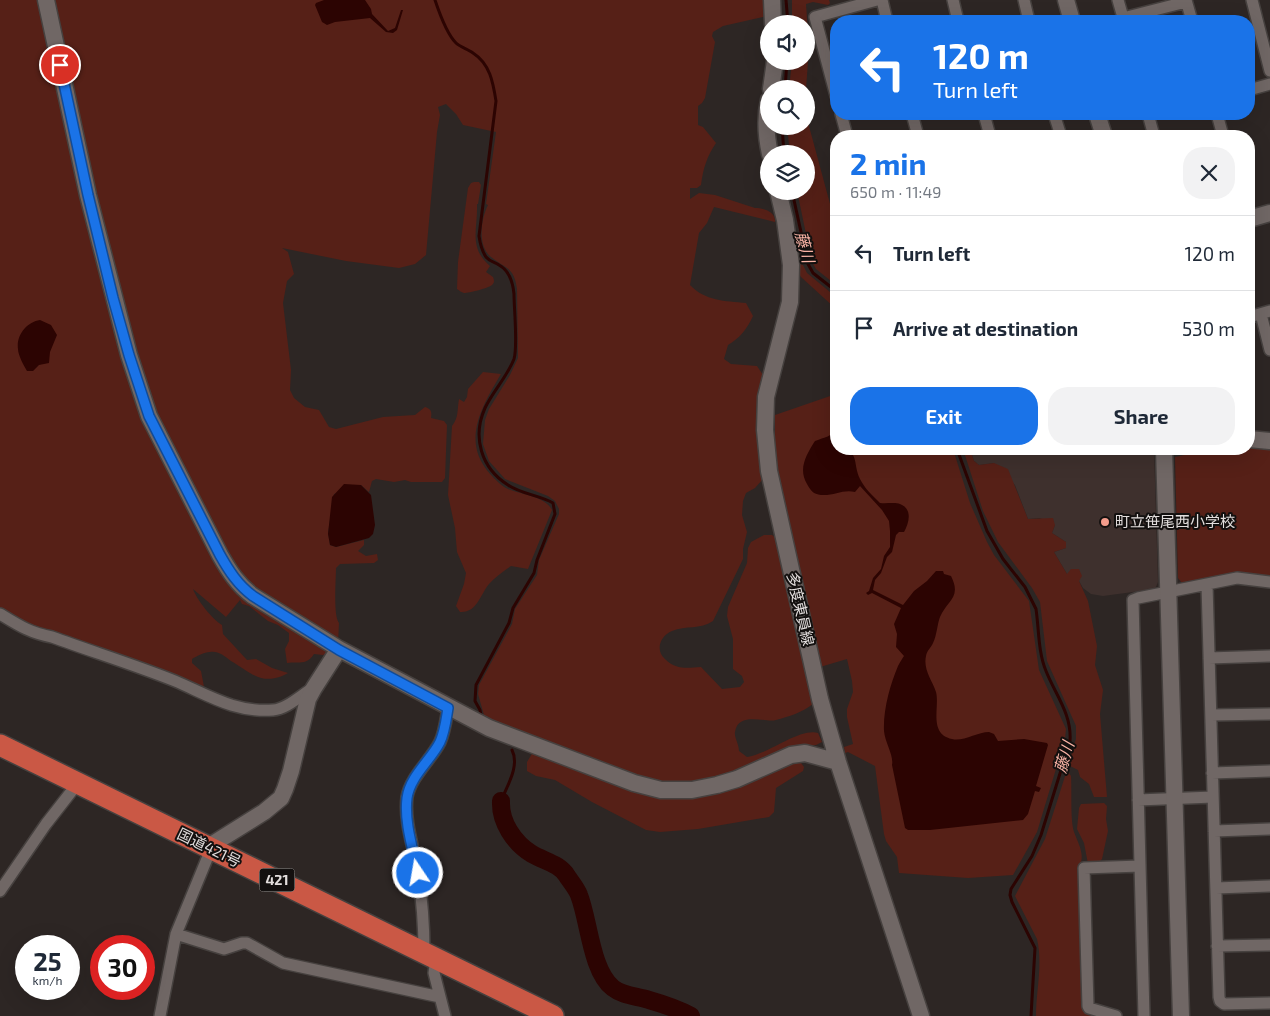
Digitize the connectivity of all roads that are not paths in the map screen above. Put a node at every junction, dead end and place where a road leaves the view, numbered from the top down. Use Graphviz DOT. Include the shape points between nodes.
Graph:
graph roads {
  1 [pos="46,0"];
  2 [pos="772,0"];
  3 [pos="877,0"];
  4 [pos="882,0"];
  5 [pos="953,0"];
  6 [pos="1024,0"];
  7 [pos="1066,0"];
  8 [pos="1118,0"];
  9 [pos="1252,0"];
  10 [pos="1186,1"];
  11 [pos="773,15"];
  12 [pos="886,15"];
  13 [pos="957,15"];
  14 [pos="1028,15"];
  15 [pos="1070,15"];
  16 [pos="1122,15"];
  17 [pos="1140,15"];
  18 [pos="1190,15"];
  19 [pos="1270,71"];
  20 [pos="830,73"];
  21 [pos="1270,84"];
  22 [pos="1255,88"];
  23 [pos="780,200"];
  24 [pos="1270,214"];
  25 [pos="1255,218"];
  26 [pos="1265,313"];
  27 [pos="1270,350"];
  28 [pos="1255,440"];
  29 [pos="1270,441"];
  30 [pos="1164,455"];
  31 [pos="1270,582"];
  32 [pos="1207,585"];
  33 [pos="1168,592"];
  34 [pos="0,614"];
  35 [pos="339,650"];
  36 [pos="1270,656"];
  37 [pos="1209,658"];
  38 [pos="314,688"];
  39 [pos="448,708"];
  40 [pos="1270,714"];
  41 [pos="1211,715"];
  42 [pos="0,745"];
  43 [pos="838,762"];
  44 [pos="1270,771"];
  45 [pos="1212,773"];
  46 [pos="78,783"];
  47 [pos="1212,797"];
  48 [pos="1175,798"];
  49 [pos="1138,800"];
  50 [pos="1270,829"];
  51 [pos="1214,830"];
  52 [pos="209,848"];
  53 [pos="1140,866"];
  54 [pos="1270,886"];
  55 [pos="1216,888"];
  56 [pos="0,891"];
  57 [pos="176,934"];
  58 [pos="1270,945"];
  59 [pos="1218,946"];
  60 [pos="430,955"];
  61 [pos="440,997"];
  62 [pos="1270,1003"];
  63 [pos="160,1016"];
  64 [pos="445,1016"];
  65 [pos="553,1016"];
  66 [pos="921,1016"];
  67 [pos="1116,1016"];
  68 [pos="1144,1016"];
  69 [pos="1181,1016"];
  1 -- 35 [label="street" via="111,288 149,416 220,555 242,588"];
  2 -- 11 [label="street"];
  3 -- 20 [label="street" via="815,17"];
  4 -- 12 [label="street"];
  5 -- 13 [label="street"];
  6 -- 14 [label="street"];
  7 -- 15 [label="street"];
  8 -- 16 [label="street"];
  9 -- 19 [label="street"];
  10 -- 17 [label="street"];
  10 -- 18 [label="street"];
  21 -- 22 [label="street"];
  23 -- 43 [label="street, 多度東員線" via="790,265 790,302 766,397 768,463 820,699"];
  24 -- 25 [label="street"];
  26 -- 27 [label="street"];
  28 -- 29 [label="street"];
  30 -- 33 [label="street"];
  31 -- 32 [label="street" via="1238,578"];
  32 -- 33 [label="street"];
  32 -- 37 [label="street"];
  33 -- 48 [label="street"];
  33 -- 49 [label="street" via="1133,600"];
  34 -- 38 [label="street" via="35,634 52,637 175,681 234,707 280,709"];
  35 -- 38 [label="street"];
  35 -- 39 [label="street"];
  36 -- 37 [label="street"];
  37 -- 41 [label="street"];
  38 -- 52 [label="street" via="281,798"];
  39 -- 43 [label="street" via="489,728 634,783 661,790 717,786 791,755 805,753"];
  39 -- 60 [label="street" via="440,742 407,796 408,822"];
  40 -- 41 [label="street"];
  41 -- 45 [label="street"];
  42 -- 46 [label="highway, 国道421号 / 421"];
  43 -- 66 [label="street, 多度東員線"];
  44 -- 45 [label="street"];
  45 -- 47 [label="street"];
  46 -- 52 [label="highway, 国道421号 / 421"];
  46 -- 56 [label="street"];
  47 -- 48 [label="street"];
  47 -- 51 [label="street"];
  48 -- 49 [label="street"];
  48 -- 69 [label="street"];
  49 -- 53 [label="street"];
  50 -- 51 [label="street"];
  51 -- 55 [label="street"];
  52 -- 57 [label="street"];
  52 -- 60 [label="highway, 国道421号 / 421"];
  53 -- 67 [label="street" via="1084,868 1088,1006"];
  53 -- 68 [label="street"];
  54 -- 55 [label="street"];
  55 -- 59 [label="street"];
  57 -- 61 [label="street" via="224,949 247,943 283,963"];
  57 -- 63 [label="street"];
  58 -- 59 [label="street"];
  59 -- 62 [label="street" via="1220,1001 1224,1004"];
  60 -- 61 [label="street"];
  60 -- 65 [label="highway, 国道421号 / 421"];
  61 -- 64 [label="street"];
}
